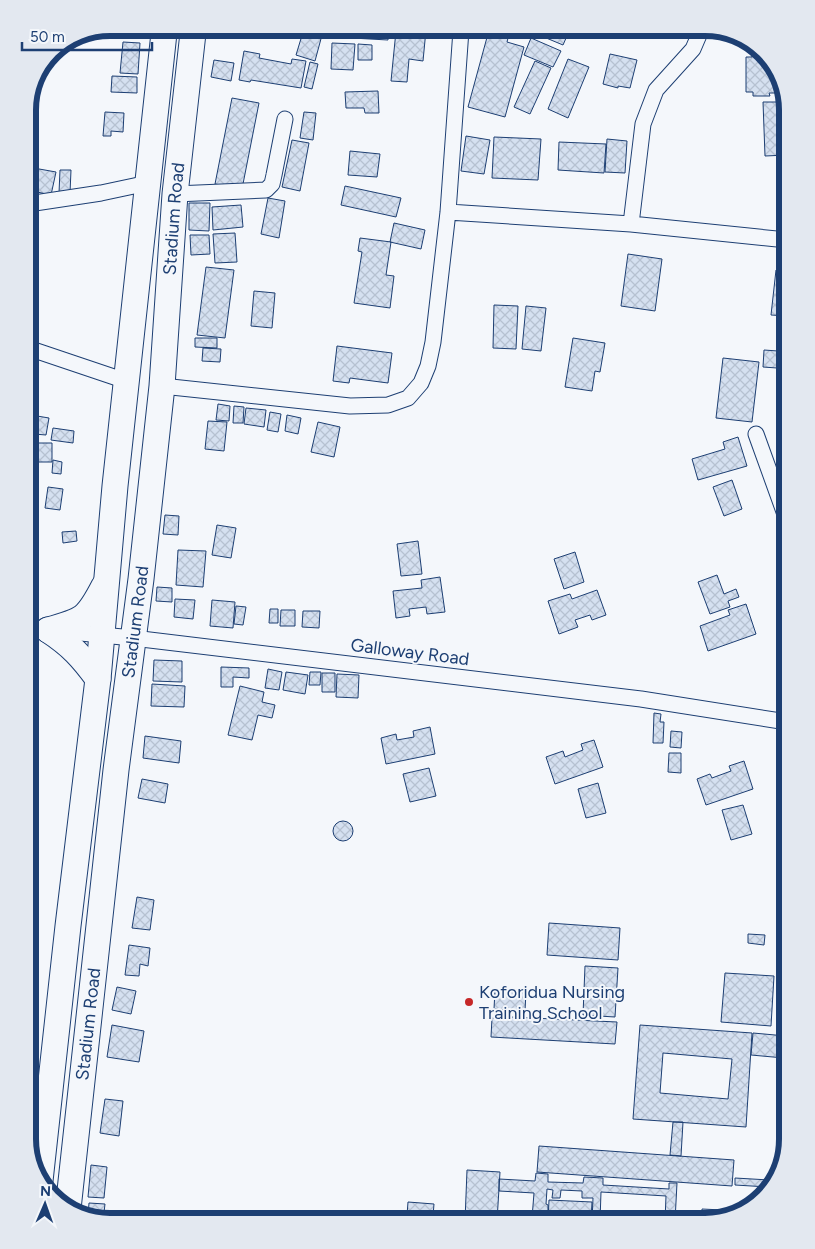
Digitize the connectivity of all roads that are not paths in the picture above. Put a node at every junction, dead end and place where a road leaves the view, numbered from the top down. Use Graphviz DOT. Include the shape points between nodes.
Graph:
graph roads {
  1 [pos="164,36"];
  2 [pos="193,36"];
  3 [pos="461,36"];
  4 [pos="699,36"];
  5 [pos="160,73"];
  6 [pos="188,76"];
  7 [pos="285,119"];
  8 [pos="148,183"];
  9 [pos="175,194"];
  10 [pos="36,203"];
  11 [pos="448,212"];
  12 [pos="631,224"];
  13 [pos="779,239"];
  14 [pos="36,351"];
  15 [pos="126,381"];
  16 [pos="162,386"];
  17 [pos="756,434"];
  18 [pos="779,496"];
  19 [pos="108,580"];
  20 [pos="38,629"];
  21 [pos="102,635"];
  22 [pos="133,638"];
  23 [pos="98,679"];
  24 [pos="779,721"];
  25 [pos="42,1166"];
  26 [pos="70,1191"];
  1 -- 5 [label="main road, Stadium Road"];
  2 -- 6 [label="main road, Stadium Road"];
  3 -- 11 [label="street"];
  4 -- 12 [label="street" via="693,49 656,90 643,124"];
  5 -- 6 [label="main road"];
  5 -- 8 [label="main road, Stadium Road"];
  6 -- 9 [label="main road, Stadium Road"];
  7 -- 9 [label="street" via="272,184 266,190"];
  8 -- 10 [label="street"];
  8 -- 15 [label="main road, Stadium Road"];
  9 -- 16 [label="main road, Stadium Road"];
  11 -- 12 [label="street"];
  11 -- 16 [label="street" via="434,342 428,366 408,398 388,406 350,406"];
  12 -- 13 [label="street"];
  14 -- 15 [label="street"];
  15 -- 19 [label="main road, Stadium Road"];
  16 -- 22 [label="main road, Stadium Road"];
  17 -- 18 [label="street"];
  19 -- 20 [label="main road" via="88,613 71,623"];
  19 -- 21 [label="main road, Stadium Road"];
  20 -- 21 [label="street, Galloway Road"];
  20 -- 23 [label="main road" via="68,643"];
  21 -- 22 [label="street, Galloway Road"];
  21 -- 23 [label="main road, Stadium Road"];
  22 -- 24 [label="street, Galloway Road" via="641,699"];
  22 -- 26 [label="main road, Stadium Road"];
  23 -- 25 [label="main road, Stadium Road"];
}
